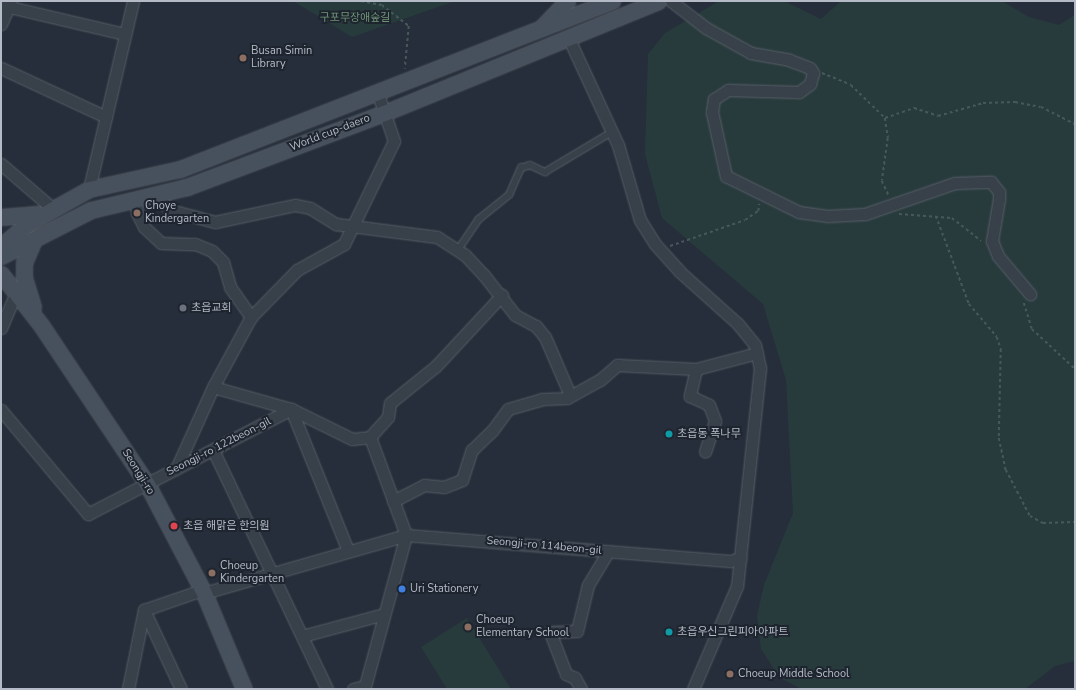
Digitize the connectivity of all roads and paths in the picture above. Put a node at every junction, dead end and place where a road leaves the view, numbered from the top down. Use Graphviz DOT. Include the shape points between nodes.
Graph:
graph roads {
  1 [pos="133,1"];
  2 [pos="362,1"];
  3 [pos="567,1"];
  4 [pos="612,1"];
  5 [pos="658,1"];
  6 [pos="671,1"];
  7 [pos="7,4"];
  8 [pos="625,11"];
  9 [pos="1,24"];
  10 [pos="537,31"];
  11 [pos="125,34"];
  12 [pos="569,39"];
  13 [pos="1,68"];
  14 [pos="810,68"];
  15 [pos="409,82"];
  16 [pos="378,94"];
  17 [pos="384,113"];
  18 [pos="106,117"];
  19 [pos="885,118"];
  20 [pos="1075,124"];
  21 [pos="612,131"];
  22 [pos="1,164"];
  23 [pos="89,189"];
  24 [pos="760,194"];
  25 [pos="156,195"];
  26 [pos="136,200"];
  27 [pos="892,204"];
  28 [pos="50,210"];
  29 [pos="936,216"];
  30 [pos="1,217"];
  31 [pos="352,228"];
  32 [pos="34,240"];
  33 [pos="655,244"];
  34 [pos="1,246"];
  35 [pos="988,246"];
  36 [pos="458,250"];
  37 [pos="1,256"];
  38 [pos="1,274"];
  39 [pos="16,292"];
  40 [pos="1030,294"];
  41 [pos="502,295"];
  42 [pos="1019,296"];
  43 [pos="251,317"];
  44 [pos="41,325"];
  45 [pos="1,328"];
  46 [pos="757,353"];
  47 [pos="1075,369"];
  48 [pos="696,370"];
  49 [pos="213,387"];
  50 [pos="570,395"];
  51 [pos="291,409"];
  52 [pos="1,410"];
  53 [pos="370,437"];
  54 [pos="213,450"];
  55 [pos="705,451"];
  56 [pos="176,469"];
  57 [pos="147,484"];
  58 [pos="393,501"];
  59 [pos="1075,522"];
  60 [pos="406,535"];
  61 [pos="348,551"];
  62 [pos="608,552"];
  63 [pos="741,558"];
  64 [pos="272,573"];
  65 [pos="203,592"];
  66 [pos="144,610"];
  67 [pos="384,614"];
  68 [pos="302,636"];
  69 [pos="128,689"];
  70 [pos="181,689"];
  71 [pos="244,689"];
  72 [pos="327,689"];
  73 [pos="353,689"];
  74 [pos="581,689"];
  75 [pos="693,689"];
  1 -- 11 [label="street"];
  2 -- 15 [label="path" via="382,5 409,26 404,65"];
  3 -- 10 [label="main road"];
  4 -- 8 [label="main road"];
  4 -- 10 [label="main road, World cup-daero"];
  5 -- 8 [label="main road, World cup-daero"];
  6 -- 14 [label="street" via="706,28 751,53"];
  7 -- 9 [label="street"];
  7 -- 11 [label="street"];
  8 -- 12 [label="main road, World cup-daero"];
  10 -- 15 [label="main road, World cup-daero"];
  11 -- 18 [label="street"];
  12 -- 17 [label="main road, World cup-daero"];
  12 -- 21 [label="street" via="574,56"];
  13 -- 18 [label="street"];
  14 -- 19 [label="path" via="851,86"];
  14 -- 24 [label="street" via="813,73 810,84 799,92 728,90 712,102 726,176"];
  15 -- 16 [label="main road, World cup-daero"];
  16 -- 17 [label="street"];
  16 -- 23 [label="main road, World cup-daero" via="180,169"];
  17 -- 25 [label="main road, World cup-daero"];
  17 -- 31 [label="street" via="394,141"];
  18 -- 23 [label="street"];
  19 -- 20 [label="path" via="914,108 938,116 983,102 1015,102 1041,107"];
  19 -- 27 [label="path" via="888,138 882,181"];
  21 -- 33 [label="street" via="640,220"];
  21 -- 36 [label="lane" via="545,172 530,165 521,168 509,195 478,220"];
  22 -- 28 [label="street"];
  23 -- 28 [label="main road, World cup-daero"];
  24 -- 27 [label="street" via="799,212 827,216 865,214"];
  24 -- 33 [label="path" via="758,211 746,220 670,246"];
  25 -- 26 [label="main road, World cup-daero"];
  25 -- 31 [label="street" via="170,210 215,222 295,205"];
  26 -- 32 [label="main road, World cup-daero" via="91,210"];
  26 -- 43 [label="street" via="137,213 144,227 161,243 195,244 212,251 223,262 230,287"];
  27 -- 29 [label="path" via="896,213"];
  27 -- 40 [label="street" via="955,183 991,182 999,192 992,241 1001,260"];
  28 -- 30 [label="main road" via="25,217"];
  28 -- 34 [label="main road, World cup-daero"];
  29 -- 35 [label="path" via="952,218"];
  29 -- 59 [label="path" via="969,304 997,337 1001,349 999,438 1006,470 1030,516 1043,523"];
  31 -- 36 [label="street" via="428,233"];
  31 -- 43 [label="street" via="344,244 297,270"];
  32 -- 37 [label="main road, World cup-daero"];
  32 -- 44 [label="main road" via="26,254 24,277"];
  33 -- 46 [label="street" via="738,324 755,344"];
  36 -- 41 [label="street"];
  38 -- 39 [label="main road, Seongji-ro"];
  39 -- 44 [label="main road, Seongji-ro"];
  39 -- 45 [label="street"];
  41 -- 50 [label="street" via="515,315 536,326 545,337"];
  41 -- 53 [label="street" via="483,312 436,366 390,403 388,417"];
  42 -- 47 [label="path" via="1032,329"];
  43 -- 49 [label="street"];
  44 -- 57 [label="main road, Seongji-ro"];
  46 -- 48 [label="street"];
  46 -- 63 [label="street" via="760,368 758,412 748,467"];
  48 -- 50 [label="street" via="617,365 600,380"];
  48 -- 55 [label="street" via="690,396 709,405 715,422"];
  49 -- 51 [label="street"];
  49 -- 56 [label="street"];
  50 -- 58 [label="street" via="508,409 492,431 472,450 462,480 444,487 424,485"];
  51 -- 53 [label="street" via="352,439"];
  51 -- 54 [label="street, Seongji-ro 122beon-gil"];
  51 -- 61 [label="street"];
  52 -- 57 [label="street, Seongji-ro 122beon-gil" via="88,514"];
  53 -- 58 [label="street"];
  54 -- 56 [label="street, Seongji-ro 122beon-gil"];
  54 -- 64 [label="street"];
  56 -- 57 [label="street, Seongji-ro 122beon-gil"];
  57 -- 65 [label="main road, Seongji-ro"];
  58 -- 60 [label="street"];
  60 -- 61 [label="street, Seongji-ro 114beon-gil"];
  60 -- 62 [label="street, Seongji-ro 114beon-gil"];
  60 -- 67 [label="street"];
  61 -- 64 [label="street, Seongji-ro 114beon-gil"];
  62 -- 63 [label="street, Seongji-ro 114beon-gil" via="730,561"];
  62 -- 74 [label="street" via="588,585 577,631 550,632 566,674 575,678"];
  63 -- 75 [label="street" via="737,586"];
  64 -- 65 [label="street, Seongji-ro 114beon-gil"];
  64 -- 68 [label="street"];
  65 -- 66 [label="street, Seongji-ro 114beon-gil"];
  65 -- 71 [label="main road, Seongji-ro"];
  66 -- 69 [label="street"];
  66 -- 70 [label="street"];
  67 -- 68 [label="street"];
  67 -- 73 [label="street" via="365,686"];
  68 -- 72 [label="street"];
}
